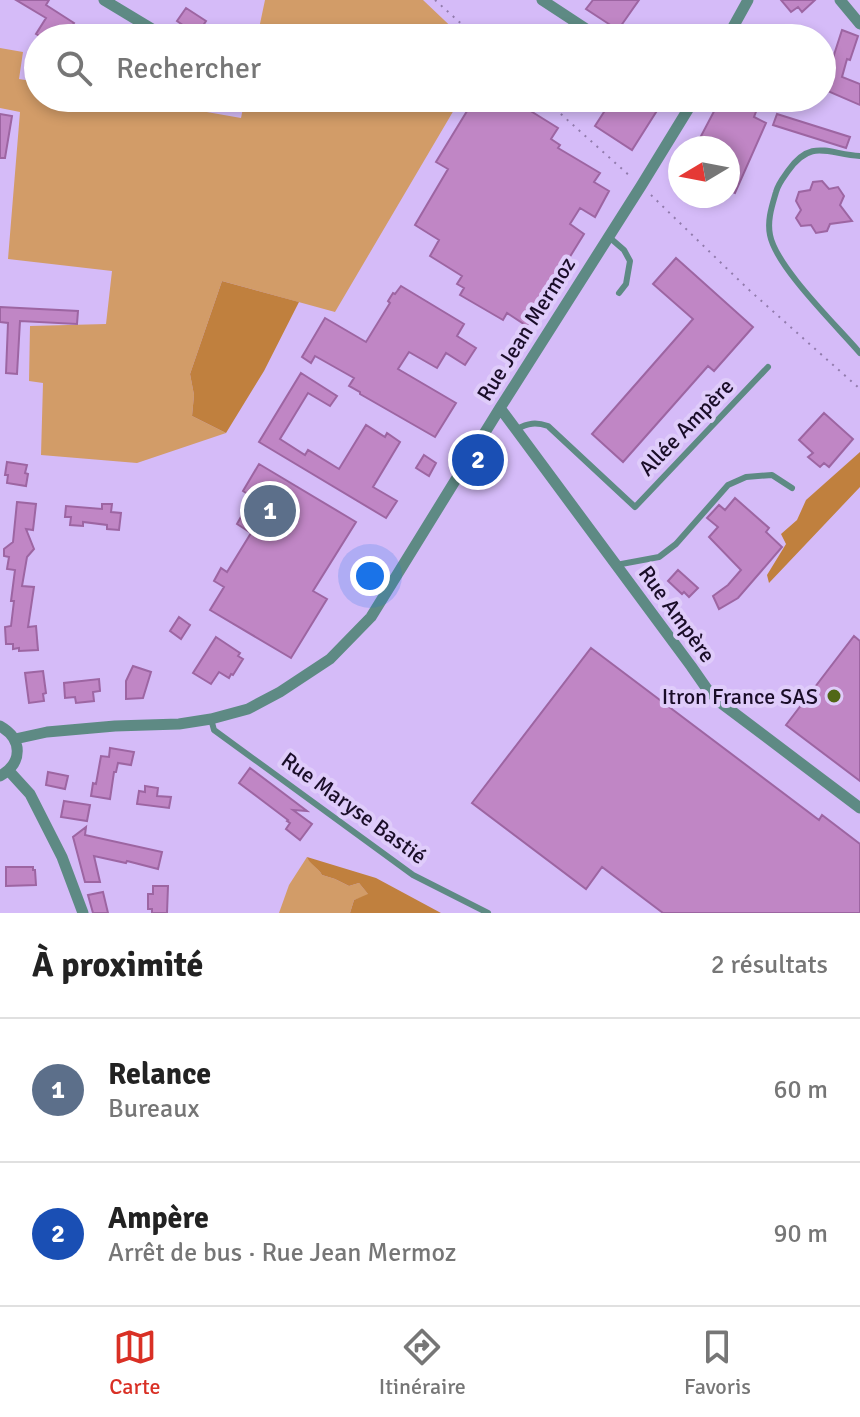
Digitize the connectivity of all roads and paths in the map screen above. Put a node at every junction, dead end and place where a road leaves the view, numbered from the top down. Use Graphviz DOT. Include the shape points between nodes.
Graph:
graph roads {
  1 [pos="104,0"];
  2 [pos="435,0"];
  3 [pos="542,0"];
  4 [pos="748,0"];
  5 [pos="840,0"];
  6 [pos="144,24"];
  7 [pos="462,24"];
  8 [pos="579,24"];
  9 [pos="735,24"];
  10 [pos="860,24"];
  11 [pos="559,112"];
  12 [pos="685,112"];
  13 [pos="860,156"];
  14 [pos="641,186"];
  15 [pos="609,237"];
  16 [pos="619,293"];
  17 [pos="860,353"];
  18 [pos="768,367"];
  19 [pos="860,389"];
  20 [pos="500,408"];
  21 [pos="516,429"];
  22 [pos="792,488"];
  23 [pos="616,565"];
  24 [pos="211,719"];
  25 [pos="0,726"];
  26 [pos="15,739"];
  27 [pos="5,773"];
  28 [pos="860,808"];
  29 [pos="83,913"];
  30 [pos="488,913"];
  1 -- 6 [label="street"];
  2 -- 7 [label="path"];
  3 -- 8 [label="street"];
  4 -- 9 [label="street"];
  5 -- 10 [label="street"];
  11 -- 14 [label="path"];
  12 -- 14 [label="street, Rue Jean Mermoz"];
  13 -- 17 [label="lane" via="804,153 778,185 769,214 770,236 781,262"];
  14 -- 15 [label="street, Rue Jean Mermoz"];
  14 -- 19 [label="path"];
  15 -- 16 [label="lane" via="630,261"];
  15 -- 20 [label="street, Rue Jean Mermoz"];
  18 -- 21 [label="lane, Allée Ampère" via="635,507 548,426"];
  20 -- 21 [label="street, Rue Ampère"];
  20 -- 24 [label="street, Rue Jean Mermoz" via="371,617 310,674 248,709"];
  21 -- 23 [label="street, Rue Ampère"];
  22 -- 23 [label="lane" via="772,475 746,477 728,485 659,557"];
  23 -- 28 [label="street, Rue Ampère" via="721,703"];
  24 -- 26 [label="street, Rue Jean Mermoz"];
  24 -- 30 [label="lane, Rue Maryse Bastié" via="214,730 413,875"];
  25 -- 26 [label="street"];
  26 -- 27 [label="street" via="17,756"];
  27 -- 29 [label="street" via="30,794"];
}
